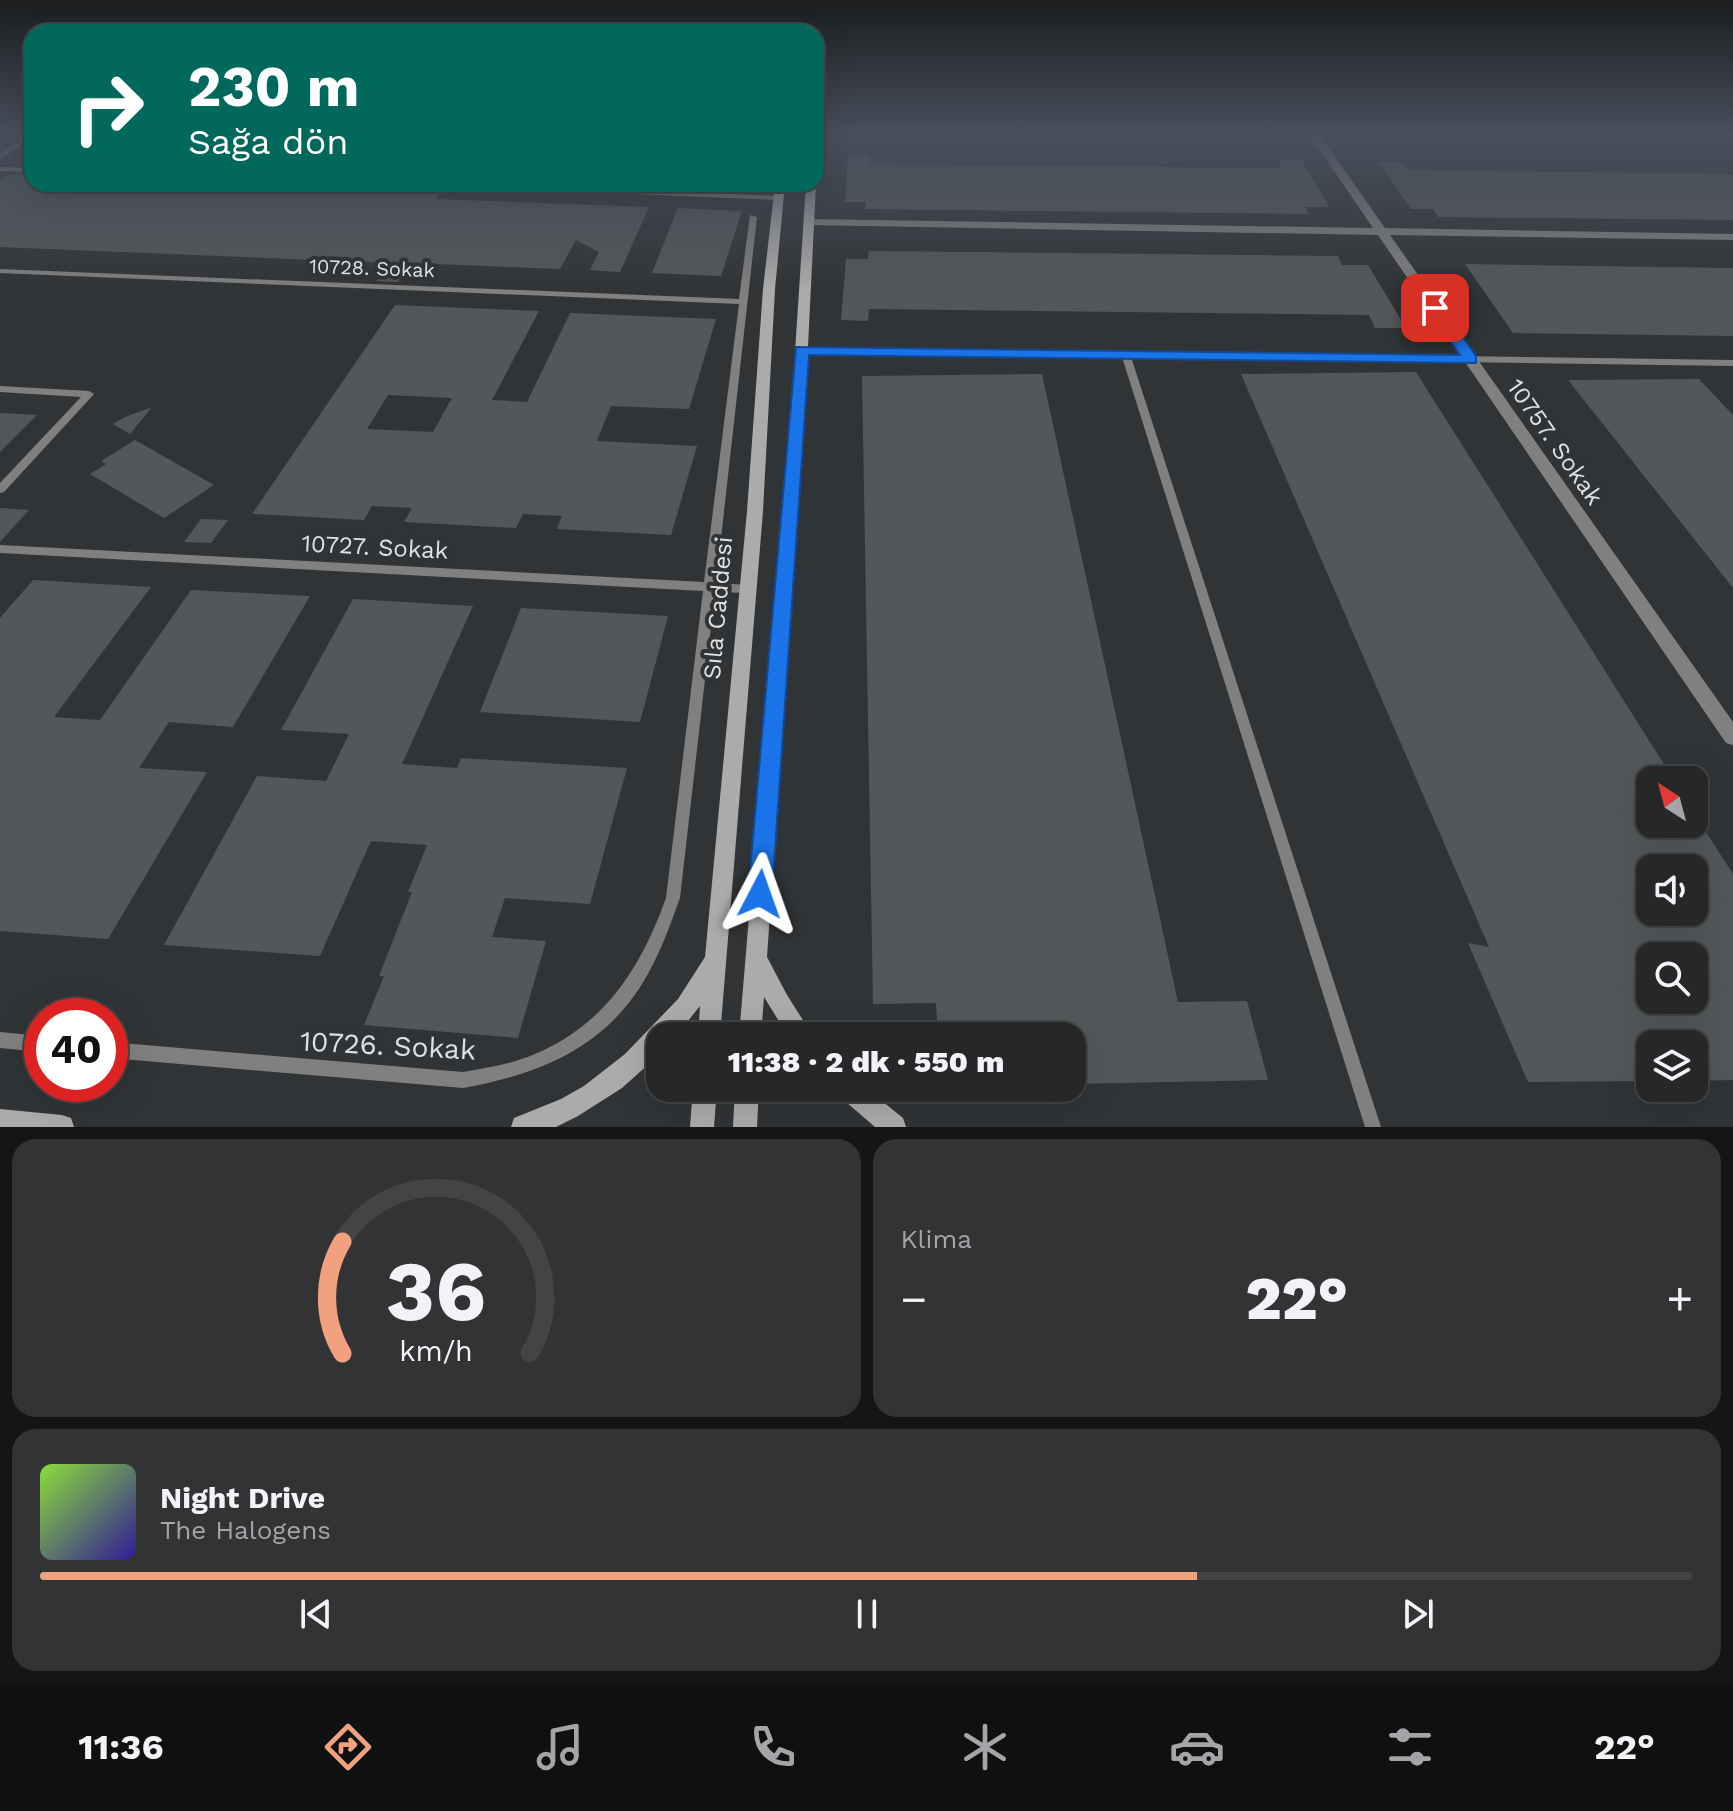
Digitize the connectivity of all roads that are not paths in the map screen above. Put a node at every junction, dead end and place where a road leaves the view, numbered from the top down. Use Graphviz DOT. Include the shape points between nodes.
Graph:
graph roads {
  1 [pos="1351,187"];
  2 [pos="651,192"];
  3 [pos="745,192"];
  4 [pos="772,192"];
  5 [pos="779,192"];
  6 [pos="810,192"];
  7 [pos="744,196"];
  8 [pos="753,217"];
  9 [pos="808,222"];
  10 [pos="1382,231"];
  11 [pos="1733,237"];
  12 [pos="0,271"];
  13 [pos="743,302"];
  14 [pos="802,350"];
  15 [pos="1126,355"];
  16 [pos="1471,359"];
  17 [pos="1732,364"];
  18 [pos="0,389"];
  19 [pos="0,489"];
  20 [pos="0,549"];
  21 [pos="709,587"];
  22 [pos="748,589"];
  23 [pos="1733,737"];
  24 [pos="755,956"];
  25 [pos="715,960"];
  26 [pos="710,1022"];
  27 [pos="751,1022"];
  28 [pos="792,1022"];
  29 [pos="0,1040"];
  30 [pos="24,1042"];
  31 [pos="128,1052"];
  32 [pos="704,1102"];
  33 [pos="746,1102"];
  34 [pos="864,1102"];
  35 [pos="0,1121"];
  36 [pos="62,1127"];
  37 [pos="523,1127"];
  38 [pos="702,1127"];
  39 [pos="745,1127"];
  40 [pos="894,1127"];
  41 [pos="1373,1127"];
  1 -- 10 [label="street, 10757. Sokak"];
  2 -- 7 [label="lane"];
  3 -- 7 [label="lane"];
  4 -- 7 [label="lane"];
  5 -- 22 [label="street, Sıla Caddesi"];
  6 -- 9 [label="street"];
  8 -- 13 [label="lane, 10726. Sokak"];
  9 -- 10 [label="street"];
  9 -- 14 [label="street"];
  10 -- 11 [label="street"];
  10 -- 16 [label="street, 10757. Sokak"];
  12 -- 13 [label="lane, 10728. Sokak"];
  13 -- 21 [label="lane, 10726. Sokak"];
  14 -- 15 [label="lane"];
  14 -- 24 [label="street"];
  15 -- 16 [label="lane"];
  15 -- 41 [label="lane"];
  16 -- 17 [label="lane"];
  16 -- 23 [label="street, 10757. Sokak"];
  18 -- 19 [label="lane" via="89,394"];
  20 -- 21 [label="lane, 10727. Sokak"];
  21 -- 22 [label="lane, 10727. Sokak"];
  21 -- 31 [label="lane, 10726. Sokak" via="673,898 646,967 598,1026 530,1065 463,1080"];
  22 -- 25 [label="street, Sıla Caddesi"];
  24 -- 27 [label="street"];
  24 -- 28 [label="street"];
  25 -- 26 [label="street, Sıla Caddesi"];
  25 -- 37 [label="street" via="688,1006 630,1065 563,1111"];
  29 -- 30 [label="lane"];
  32 -- 38 [label="street"];
  33 -- 39 [label="street"];
  34 -- 40 [label="street"];
  35 -- 36 [label="street"];
}
